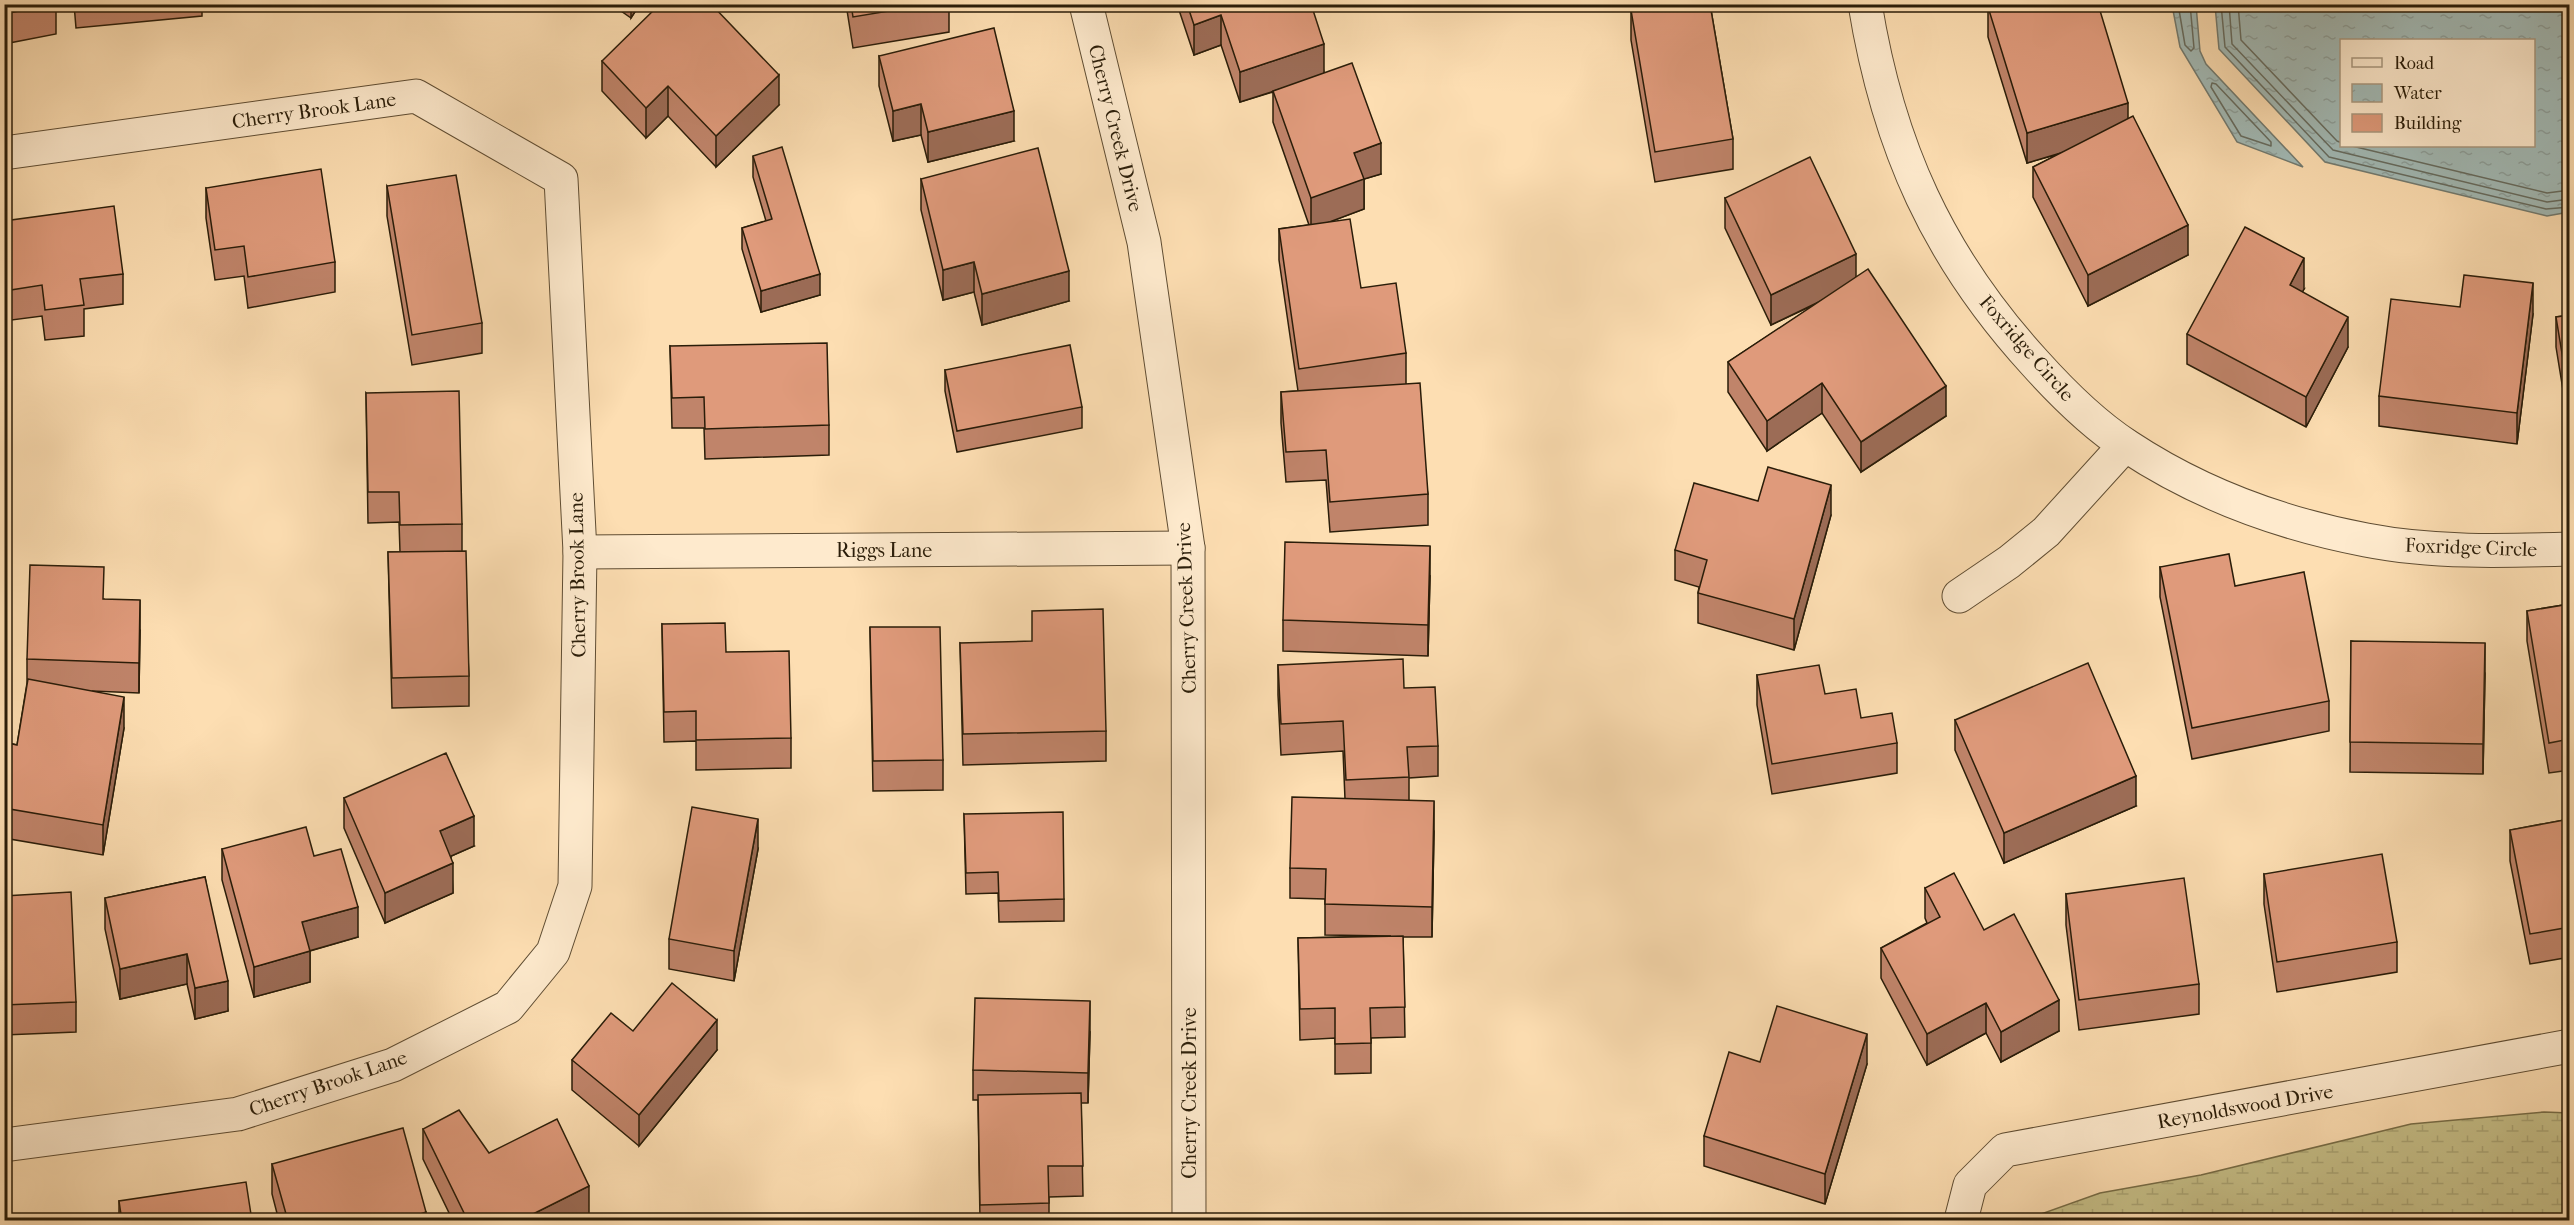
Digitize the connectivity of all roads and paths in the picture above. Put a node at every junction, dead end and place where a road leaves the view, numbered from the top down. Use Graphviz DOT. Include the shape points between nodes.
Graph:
graph roads {
  1 [pos="1086,4"];
  2 [pos="1865,4"];
  3 [pos="4,153"];
  4 [pos="2125,445"];
  5 [pos="1188,548"];
  6 [pos="2570,549"];
  7 [pos="580,552"];
  8 [pos="1959,596"];
  9 [pos="2570,1046"];
  10 [pos="4,1145"];
  11 [pos="1189,1221"];
  12 [pos="1961,1221"];
  1 -- 5 [label="street, Cherry Creek Drive" via="1144,242"];
  2 -- 4 [label="street, Foxridge Circle" via="1885,97 1906,162 1929,215 1974,288 2015,340 2064,394"];
  3 -- 7 [label="street, Cherry Brook Lane" via="416,96 561,179"];
  4 -- 6 [label="street, Foxridge Circle" via="2230,501 2366,540 2430,549"];
  4 -- 8 [label="street" via="2046,532"];
  5 -- 7 [label="street, Riggs Lane"];
  5 -- 11 [label="street, Cherry Creek Drive"];
  7 -- 10 [label="street, Cherry Brook Lane" via="575,886 553,952 508,1006 393,1065 238,1114"];
  9 -- 12 [label="street, Reynoldswood Drive" via="2005,1150 1970,1185"];
}
